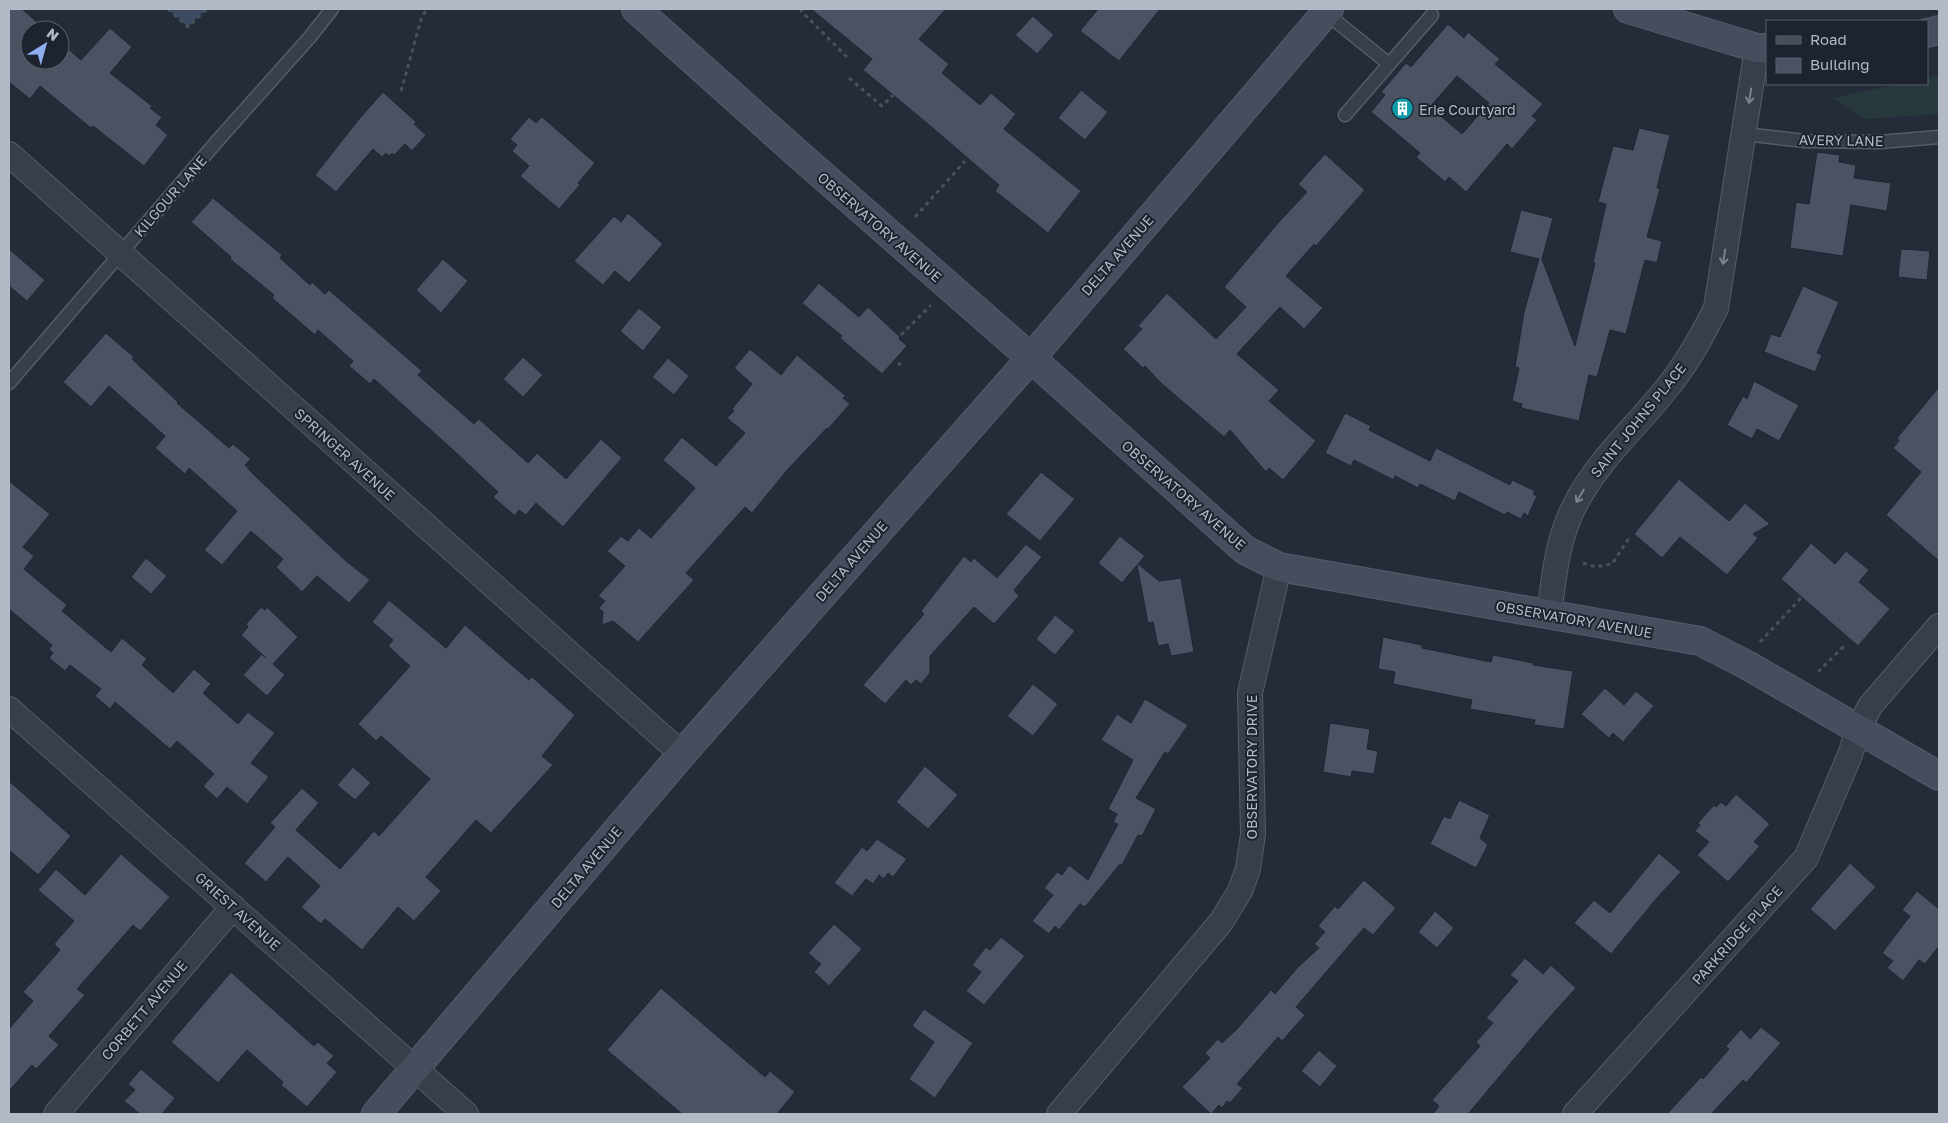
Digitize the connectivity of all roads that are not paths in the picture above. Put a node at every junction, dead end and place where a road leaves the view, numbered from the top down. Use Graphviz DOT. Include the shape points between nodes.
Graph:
graph roads {
  1 [pos="332,9"];
  2 [pos="636,9"];
  3 [pos="1628,9"];
  4 [pos="1328,11"];
  5 [pos="1432,15"];
  6 [pos="1762,48"];
  7 [pos="1389,64"];
  8 [pos="1345,115"];
  9 [pos="1744,134"];
  10 [pos="1939,137"];
  11 [pos="9,154"];
  12 [pos="121,253"];
  13 [pos="1031,358"];
  14 [pos="9,383"];
  15 [pos="1279,567"];
  16 [pos="1549,615"];
  17 [pos="1939,626"];
  18 [pos="12,720"];
  19 [pos="1858,730"];
  20 [pos="682,754"];
  21 [pos="1939,776"];
  22 [pos="233,908"];
  23 [pos="414,1069"];
  24 [pos="56,1114"];
  25 [pos="376,1114"];
  26 [pos="466,1114"];
  27 [pos="1059,1114"];
  28 [pos="1575,1114"];
  1 -- 12 [label="lane, KILGOUR LANE"];
  2 -- 13 [label="street, OBSERVATORY AVENUE"];
  3 -- 6 [label="street"];
  4 -- 7 [label="lane"];
  4 -- 13 [label="street, DELTA AVENUE"];
  5 -- 7 [label="lane"];
  6 -- 9 [label="street, SAINT JOHNS PLACE, one-way"];
  7 -- 8 [label="lane"];
  9 -- 10 [label="lane, AVERY LANE" via="1814,141 1880,142"];
  9 -- 16 [label="street, SAINT JOHNS PLACE, one-way" via="1716,308 1698,344 1667,388 1594,473 1574,505 1560,544"];
  11 -- 12 [label="street, SPRINGER AVENUE"];
  12 -- 14 [label="lane, KILGOUR LANE"];
  12 -- 20 [label="street, SPRINGER AVENUE"];
  13 -- 15 [label="street, OBSERVATORY AVENUE" via="1245,550"];
  13 -- 20 [label="street, DELTA AVENUE"];
  15 -- 16 [label="street, OBSERVATORY AVENUE"];
  15 -- 27 [label="street, OBSERVATORY DRIVE" via="1250,693 1253,834 1248,869 1240,891 1221,922"];
  16 -- 19 [label="street, OBSERVATORY AVENUE" via="1700,640"];
  17 -- 19 [label="street, PARKRIDGE PLACE" via="1870,706"];
  18 -- 22 [label="street, GRIEST AVENUE"];
  19 -- 21 [label="street, OBSERVATORY AVENUE"];
  19 -- 28 [label="street, PARKRIDGE PLACE" via="1806,858"];
  20 -- 23 [label="street, DELTA AVENUE"];
  22 -- 23 [label="street, GRIEST AVENUE"];
  22 -- 24 [label="street, CORBETT AVENUE"];
  23 -- 25 [label="street, DELTA AVENUE"];
  23 -- 26 [label="street, GRIEST AVENUE"];
}
